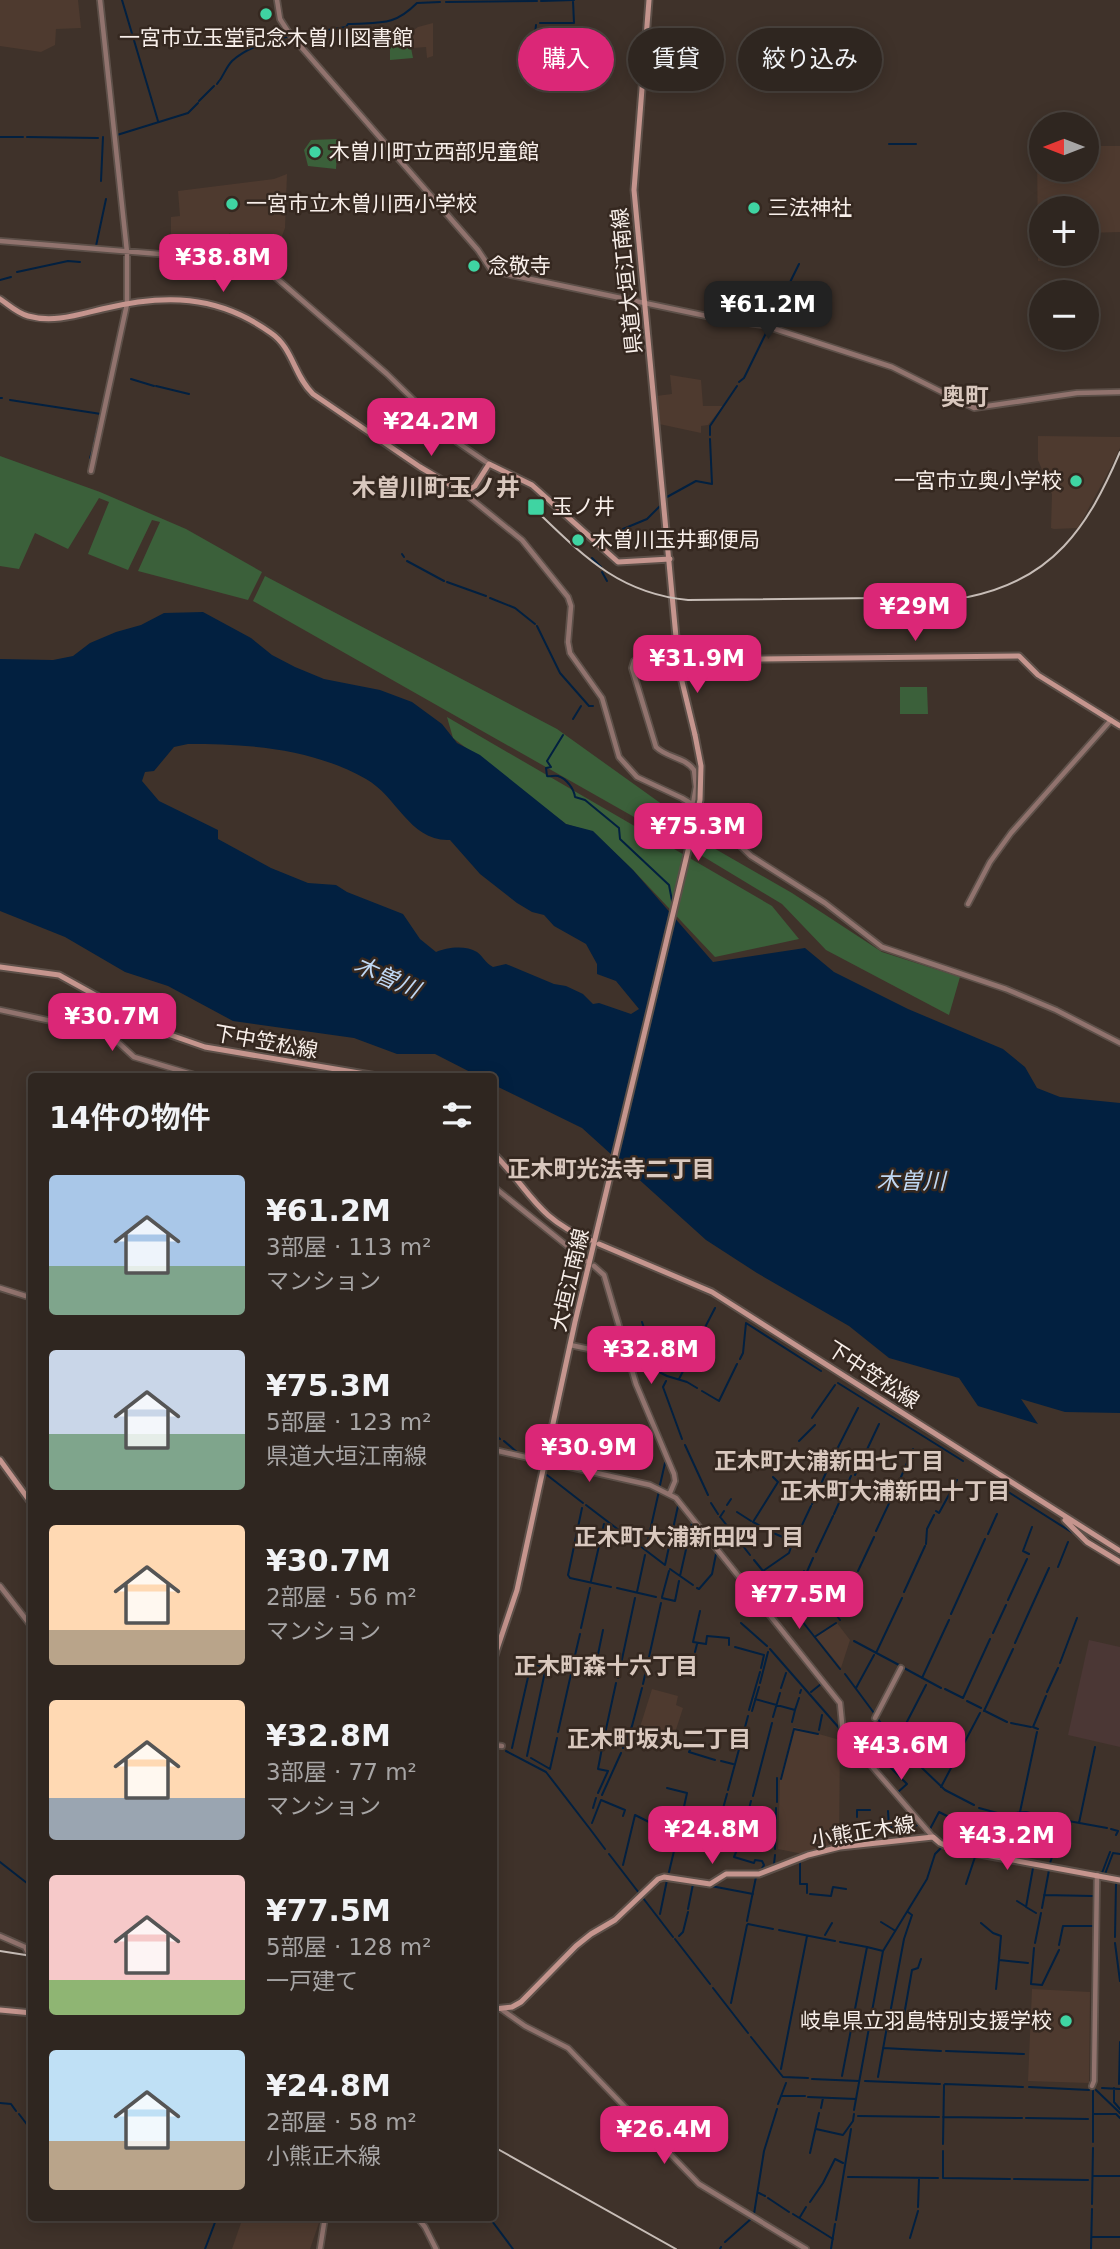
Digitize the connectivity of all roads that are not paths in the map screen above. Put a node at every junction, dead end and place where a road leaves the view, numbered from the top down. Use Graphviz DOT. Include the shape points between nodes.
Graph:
graph roads {
  1 [pos="100,0"];
  2 [pos="277,0"];
  3 [pos="649,0"];
  4 [pos="0,241"];
  5 [pos="127,252"];
  6 [pos="0,299"];
  7 [pos="645,303"];
  8 [pos="127,304"];
  9 [pos="1120,392"];
  10 [pos="489,464"];
  11 [pos="91,471"];
  12 [pos="464,492"];
  13 [pos="670,559"];
  14 [pos="678,660"];
  15 [pos="1111,720"];
  16 [pos="1120,726"];
  17 [pos="693,804"];
  18 [pos="968,904"];
  19 [pos="0,967"];
  20 [pos="0,1010"];
  21 [pos="1120,1043"];
  22 [pos="188,1073"];
  23 [pos="356,1073"];
  24 [pos="497,1158"];
  25 [pos="497,1189"];
  26 [pos="590,1240"];
  27 [pos="599,1244"];
  28 [pos="586,1261"];
  29 [pos="594,1266"];
  30 [pos="0,1288"];
  31 [pos="28,1297"];
  32 [pos="570,1345"];
  33 [pos="628,1357"];
  34 [pos="497,1451"];
  35 [pos="0,1461"];
  36 [pos="545,1462"];
  37 [pos="670,1493"];
  38 [pos="28,1499"];
  39 [pos="1053,1508"];
  40 [pos="1120,1551"];
  41 [pos="1120,1562"];
  42 [pos="0,1586"];
  43 [pos="28,1622"];
  44 [pos="497,1649"];
  45 [pos="901,1668"];
  46 [pos="875,1718"];
  47 [pos="497,1745"];
  48 [pos="502,1746"];
  49 [pos="933,1837"];
  50 [pos="1097,1875"];
  51 [pos="1120,1880"];
  52 [pos="0,1936"];
  53 [pos="28,1953"];
  54 [pos="497,2006"];
  55 [pos="497,2009"];
  56 [pos="501,2009"];
  57 [pos="0,2010"];
  58 [pos="28,2013"];
  59 [pos="1091,2087"];
  60 [pos="325,2221"];
  61 [pos="420,2221"];
  62 [pos="320,2249"];
  63 [pos="436,2249"];
  64 [pos="806,2249"];
  1 -- 5 [label="street"];
  2 -- 7 [label="street" via="280,19 289,33 492,271"];
  3 -- 7 [label="main road, 県道大垣江南線" via="633,183"];
  4 -- 5 [label="street"];
  5 -- 8 [label="street"];
  5 -- 10 [label="street" via="240,261 268,272 370,358 457,442"];
  6 -- 8 [label="main road" via="27,316 58,318"];
  7 -- 9 [label="street" via="763,325 915,376 967,407"];
  7 -- 13 [label="main road, 県道大垣江南線"];
  8 -- 11 [label="street"];
  8 -- 12 [label="main road" via="195,300 246,317 281,341 313,394"];
  10 -- 12 [label="main road" via="475,486"];
  10 -- 13 [label="main road" via="528,482 618,562"];
  12 -- 17 [label="street" via="522,540 568,597 572,606 570,653 602,698 622,763 637,778"];
  13 -- 14 [label="main road, 県道大垣江南線"];
  14 -- 15 [label="main road" via="1020,656 1038,675"];
  14 -- 17 [label="street" via="640,659 632,668 656,747 694,770"];
  14 -- 32 [label="main road, 大垣江南線, bridge" via="701,766 699,800"];
  15 -- 16 [label="main road"];
  15 -- 18 [label="street" via="1011,834"];
  17 -- 21 [label="street" via="751,856 825,903 882,947 1006,989"];
  19 -- 23 [label="main road, 下中笠松線" via="59,975 162,1032 205,1047"];
  20 -- 22 [label="street" via="108,1032 134,1057"];
  24 -- 26 [label="main road" via="543,1213"];
  25 -- 28 [label="street"];
  27 -- 39 [label="main road, 下中笠松線" via="712,1292"];
  29 -- 33 [label="street" via="604,1275"];
  30 -- 31 [label="street"];
  32 -- 33 [label="street"];
  32 -- 36 [label="main road, 大垣江南線"];
  33 -- 37 [label="street" via="674,1474"];
  34 -- 36 [label="street"];
  35 -- 38 [label="main road"];
  36 -- 37 [label="street"];
  36 -- 44 [label="main road, 大垣江南線" via="517,1590"];
  37 -- 49 [label="street" via="839,1703 843,1733"];
  39 -- 40 [label="main road, 下中笠松線"];
  39 -- 41 [label="main road" via="1087,1542"];
  42 -- 43 [label="street"];
  45 -- 46 [label="street"];
  47 -- 48 [label="street"];
  49 -- 50 [label="main road, 小熊正木線" via="953,1849"];
  49 -- 56 [label="main road, 小熊正木線" via="841,1847 759,1874 726,1874 710,1884 659,1879 615,1920 576,1947 521,2001"];
  50 -- 51 [label="main road, 小熊正木線"];
  50 -- 59 [label="street"];
  52 -- 53 [label="street"];
  54 -- 56 [label="main road"];
  55 -- 56 [label="main road"];
  56 -- 64 [label="street" via="568,2048 699,2185"];
  57 -- 58 [label="main road"];
  60 -- 62 [label="street"];
  61 -- 63 [label="street"];
}
